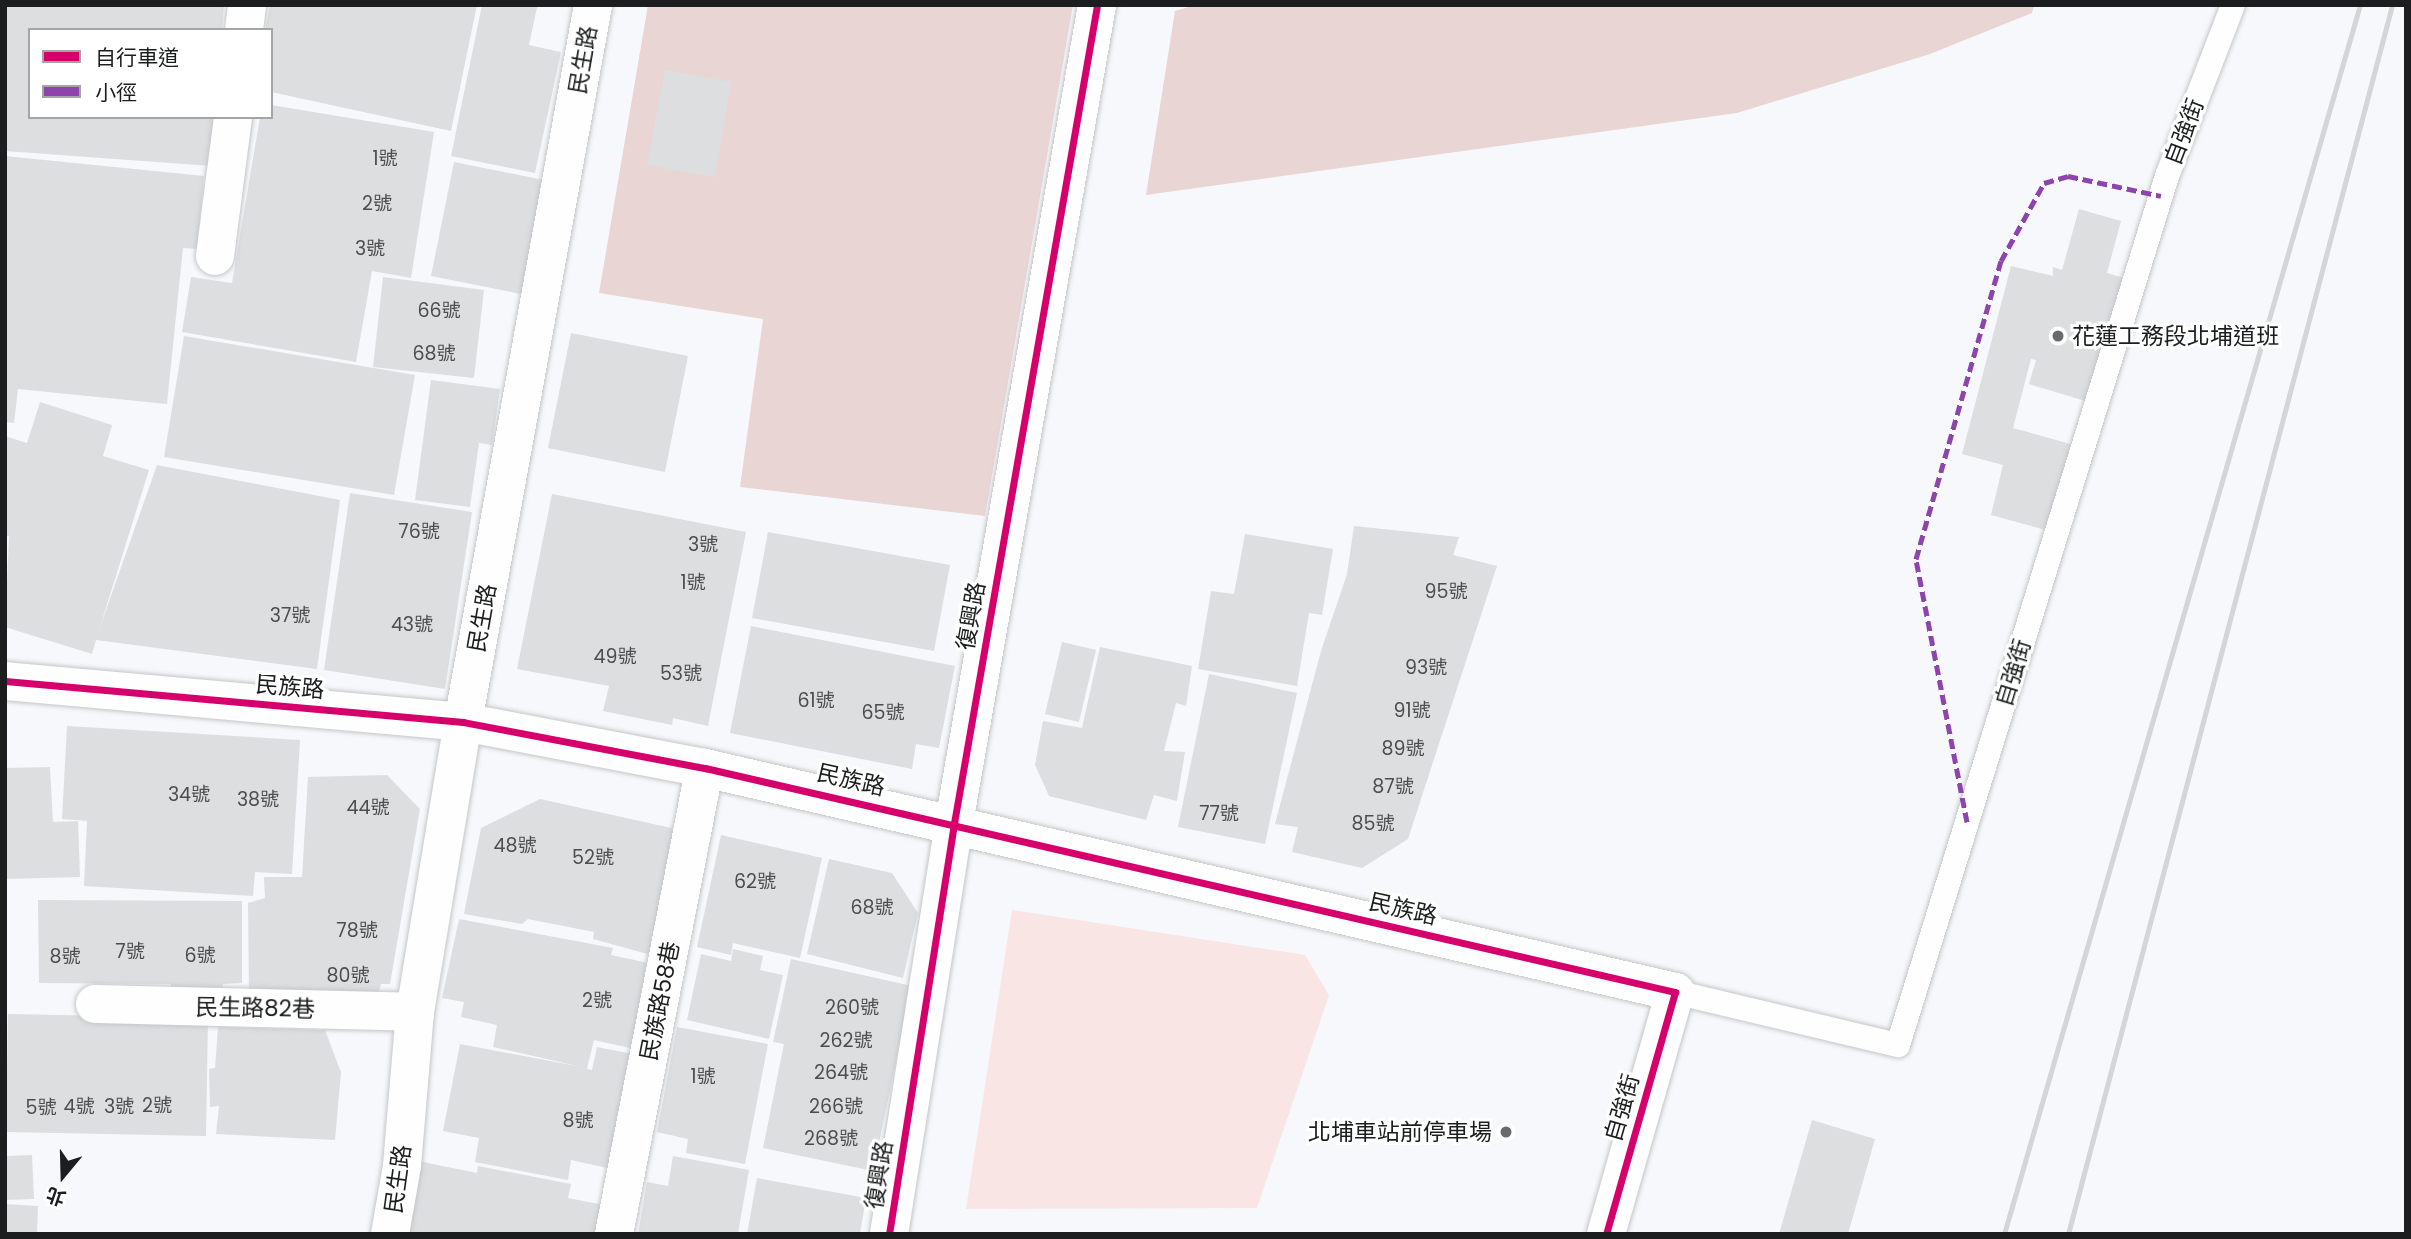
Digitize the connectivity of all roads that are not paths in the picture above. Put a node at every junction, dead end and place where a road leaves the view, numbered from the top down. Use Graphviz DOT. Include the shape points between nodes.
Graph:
graph roads {
  1 [pos="247,5"];
  2 [pos="592,5"];
  3 [pos="1097,5"];
  4 [pos="2233,5"];
  5 [pos="244,28"];
  6 [pos="233,119"];
  7 [pos="215,256"];
  8 [pos="5,681"];
  9 [pos="463,722"];
  10 [pos="705,768"];
  11 [pos="954,823"];
  12 [pos="1675,992"];
  13 [pos="95,1003"];
  14 [pos="415,1012"];
  15 [pos="390,1234"];
  16 [pos="614,1234"];
  17 [pos="889,1234"];
  18 [pos="1606,1234"];
  1 -- 5 [label="street"];
  2 -- 9 [label="street, 民生路"];
  3 -- 11 [label="street, 復興路"];
  4 -- 12 [label="lane, 自強街" via="2167,176 1899,1045"];
  6 -- 7 [label="street"];
  8 -- 9 [label="street, 民族路"];
  9 -- 10 [label="street, 民族路"];
  9 -- 14 [label="street, 民生路"];
  10 -- 11 [label="street, 民族路"];
  10 -- 16 [label="street, 民族路58巷"];
  11 -- 12 [label="street, 民族路"];
  11 -- 17 [label="street, 復興路"];
  12 -- 18 [label="street, 自強街"];
  13 -- 14 [label="street, 民生路82巷"];
  14 -- 15 [label="street, 民生路" via="402,1166"];
}
